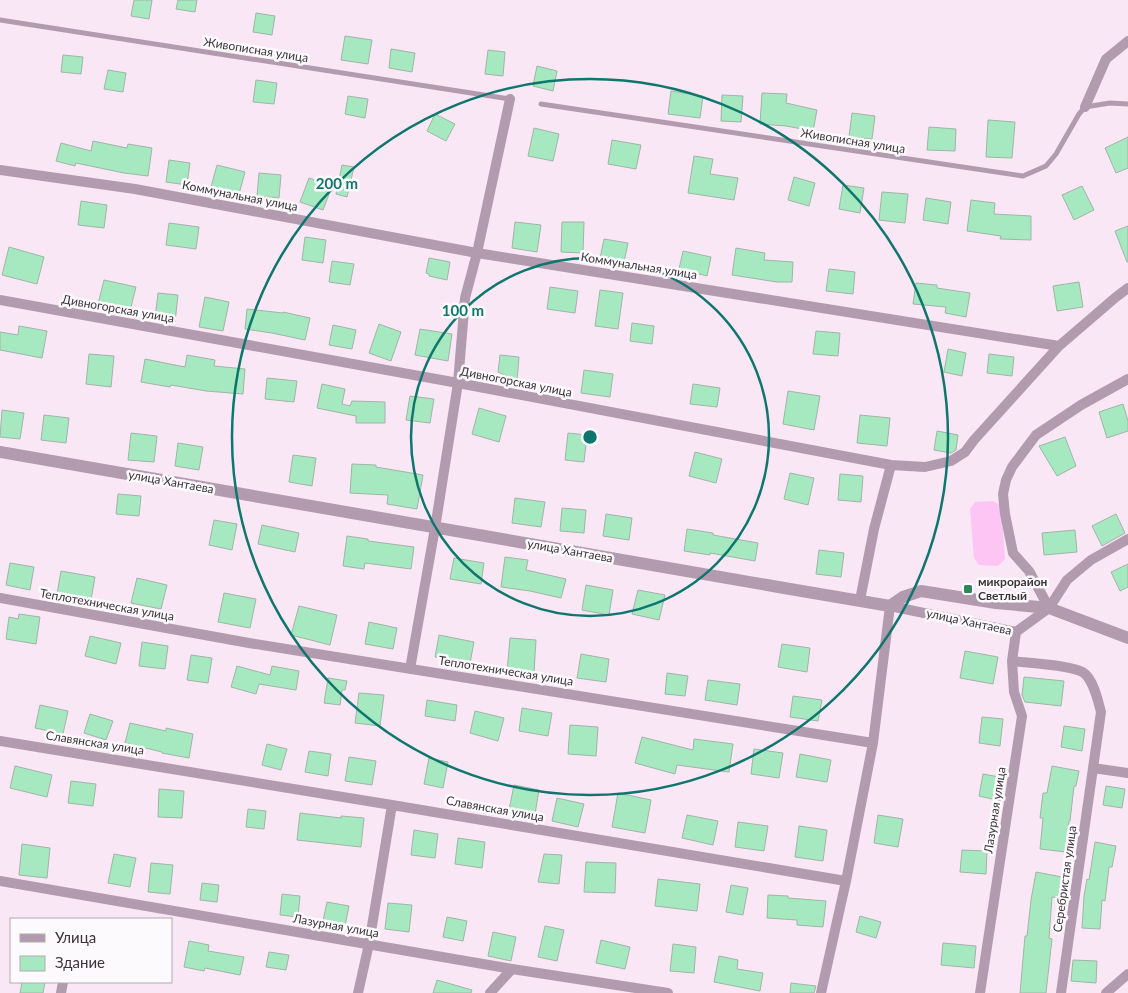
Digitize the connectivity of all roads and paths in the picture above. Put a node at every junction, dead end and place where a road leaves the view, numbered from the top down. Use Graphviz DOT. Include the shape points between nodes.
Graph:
graph roads {
  1 [pos="0,20"];
  2 [pos="1128,42"];
  3 [pos="510,99"];
  4 [pos="541,104"];
  5 [pos="1128,104"];
  6 [pos="1085,107"];
  7 [pos="0,170"];
  8 [pos="477,253"];
  9 [pos="1128,288"];
  10 [pos="0,300"];
  11 [pos="1059,346"];
  12 [pos="1128,379"];
  13 [pos="458,384"];
  14 [pos="0,452"];
  15 [pos="891,465"];
  16 [pos="435,528"];
  17 [pos="1128,539"];
  18 [pos="0,598"];
  19 [pos="860,600"];
  20 [pos="890,606"];
  21 [pos="1050,608"];
  22 [pos="1016,632"];
  23 [pos="1128,638"];
  24 [pos="1012,661"];
  25 [pos="410,668"];
  26 [pos="0,740"];
  27 [pos="872,743"];
  28 [pos="1093,768"];
  29 [pos="1128,773"];
  30 [pos="392,805"];
  31 [pos="0,881"];
  32 [pos="846,881"];
  33 [pos="369,944"];
  34 [pos="512,968"];
  35 [pos="1128,974"];
  36 [pos="358,993"];
  37 [pos="490,993"];
  38 [pos="668,993"];
  39 [pos="821,993"];
  40 [pos="980,993"];
  41 [pos="1062,993"];
  42 [pos="1106,993"];
  1 -- 3 [label="lane, Живописная улица"];
  2 -- 6 [label="street" via="1106,59"];
  3 -- 8 [label="street"];
  4 -- 6 [label="lane, Живописная улица" via="1023,176 1046,166"];
  5 -- 6 [label="lane" via="1110,102"];
  7 -- 8 [label="street, Коммунальная улица" via="135,189"];
  8 -- 11 [label="street, Коммунальная улица"];
  8 -- 13 [label="street" via="465,298"];
  9 -- 11 [label="street"];
  10 -- 13 [label="street, Дивногорская улица"];
  11 -- 15 [label="street" via="965,452 951,461 925,467"];
  12 -- 21 [label="street" via="1036,435 1006,480 1003,494 1013,553 1029,571"];
  13 -- 15 [label="street, Дивногорская улица"];
  13 -- 16 [label="street"];
  14 -- 16 [label="street, улица Хантаева"];
  15 -- 19 [label="street"];
  16 -- 19 [label="street, улица Хантаева"];
  16 -- 25 [label="street"];
  17 -- 21 [label="street" via="1091,560 1067,580"];
  18 -- 25 [label="street, Теплотехническая улица"];
  19 -- 20 [label="street, улица Хантаева"];
  20 -- 21 [label="street" via="921,591"];
  20 -- 22 [label="street, улица Хантаева"];
  20 -- 27 [label="street"];
  21 -- 22 [label="street, улица Хантаева"];
  21 -- 23 [label="street"];
  22 -- 24 [label="street, Лазурная улица"];
  24 -- 28 [label="street, Серебристая улица" via="1072,668 1085,674 1095,689 1101,712"];
  24 -- 40 [label="street, Лазурная улица" via="1014,692 1022,716"];
  25 -- 27 [label="street, Теплотехническая улица"];
  26 -- 30 [label="street, Славянская улица"];
  27 -- 32 [label="street"];
  28 -- 29 [label="street"];
  28 -- 41 [label="street, Серебристая улица"];
  30 -- 32 [label="street, Славянская улица"];
  30 -- 33 [label="street"];
  31 -- 33 [label="street, Лазурная улица"];
  32 -- 39 [label="street"];
  33 -- 34 [label="street, Лазурная улица"];
  33 -- 36 [label="street"];
  34 -- 37 [label="street"];
  34 -- 38 [label="street, Лазурная улица"];
  35 -- 42 [label="street"];
}
